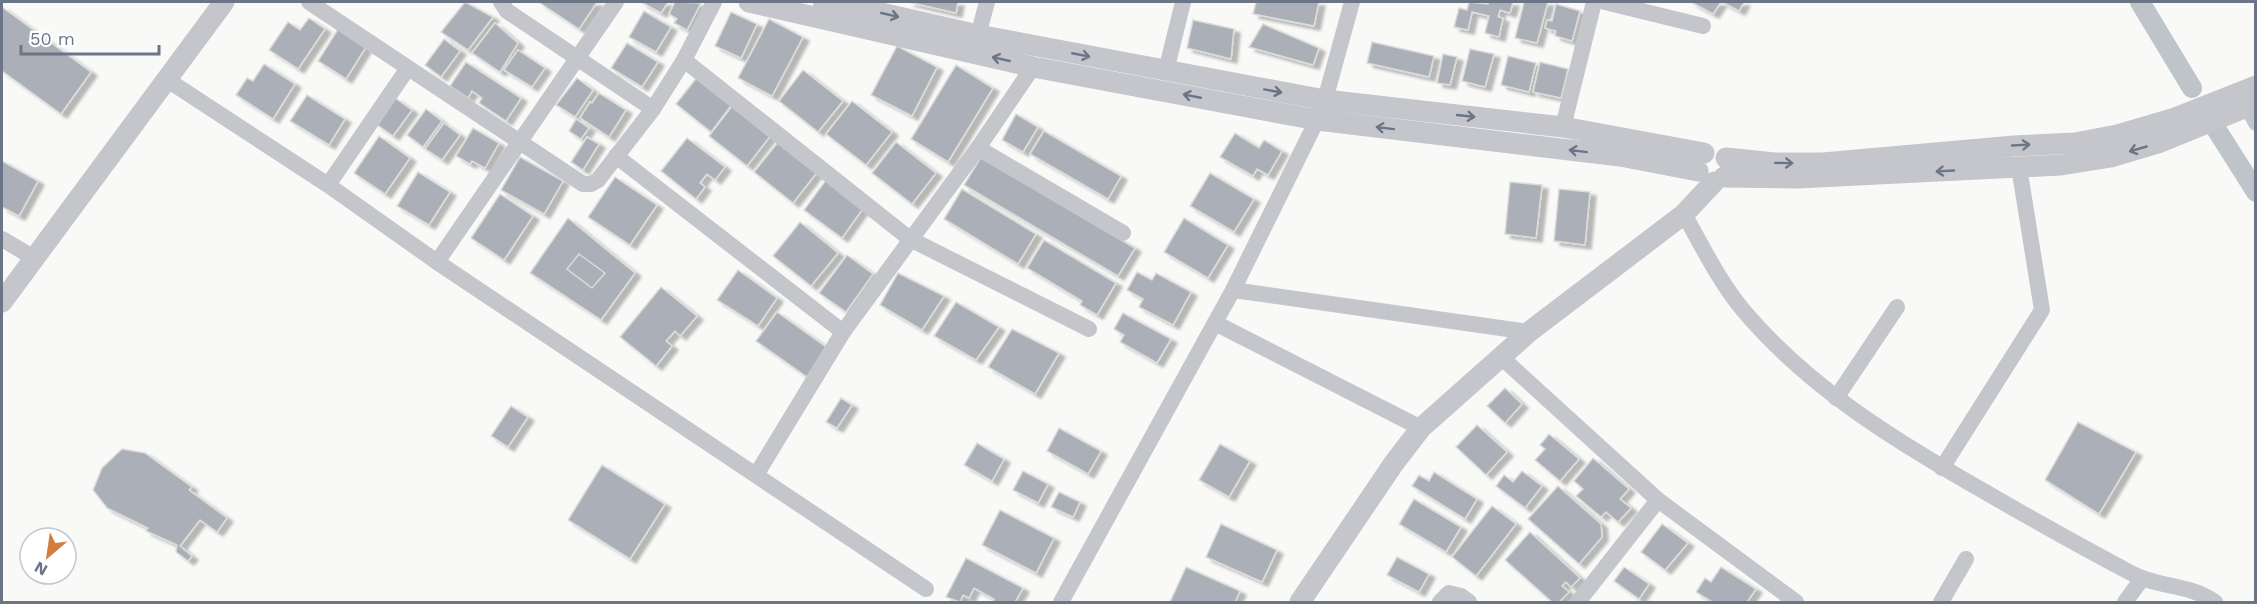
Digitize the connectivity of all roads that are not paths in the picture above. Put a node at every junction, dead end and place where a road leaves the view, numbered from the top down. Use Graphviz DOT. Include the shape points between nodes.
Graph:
graph roads {
  1 [pos="224,2"];
  2 [pos="309,2"];
  3 [pos="501,2"];
  4 [pos="616,2"];
  5 [pos="714,2"];
  6 [pos="749,2"];
  7 [pos="833,2"];
  8 [pos="987,2"];
  9 [pos="1183,2"];
  10 [pos="1352,2"];
  11 [pos="1594,2"];
  12 [pos="1605,2"];
  13 [pos="820,9"];
  14 [pos="1703,26"];
  15 [pos="975,44"];
  16 [pos="578,58"];
  17 [pos="684,60"];
  18 [pos="1033,67"];
  19 [pos="408,68"];
  20 [pos="1166,71"];
  21 [pos="166,79"];
  22 [pos="2244,103"];
  23 [pos="653,109"];
  24 [pos="1321,110"];
  25 [pos="2190,121"];
  26 [pos="1563,127"];
  27 [pos="520,144"];
  28 [pos="1621,147"];
  29 [pos="978,148"];
  30 [pos="616,156"];
  31 [pos="2019,167"];
  32 [pos="1713,168"];
  33 [pos="1824,170"];
  34 [pos="328,184"];
  35 [pos="1684,214"];
  36 [pos="1122,233"];
  37 [pos="2,239"];
  38 [pos="910,239"];
  39 [pos="34,258"];
  40 [pos="437,262"];
  41 [pos="1233,290"];
  42 [pos="2,302"];
  43 [pos="1897,307"];
  44 [pos="1215,323"];
  45 [pos="1089,329"];
  46 [pos="843,332"];
  47 [pos="1529,332"];
  48 [pos="1501,357"];
  49 [pos="1836,398"];
  50 [pos="1421,428"];
  51 [pos="1942,468"];
  52 [pos="756,475"];
  53 [pos="1658,500"];
  54 [pos="1966,559"];
  55 [pos="2142,579"];
  56 [pos="927,589"];
  57 [pos="1771,596"];
  58 [pos="1302,602"];
  59 [pos="1061,603"];
  60 [pos="1440,603"];
  61 [pos="1469,603"];
  62 [pos="1578,603"];
  63 [pos="1796,603"];
  64 [pos="1941,603"];
  65 [pos="2125,603"];
  66 [pos="2216,603"];
  1 -- 21 [label="street"];
  2 -- 19 [label="street"];
  3 -- 16 [label="street" via="507,11"];
  4 -- 16 [label="street"];
  5 -- 17 [label="street"];
  6 -- 13 [label="street"];
  7 -- 15 [label="street, one-way"];
  8 -- 15 [label="street"];
  9 -- 20 [label="street"];
  10 -- 24 [label="street"];
  11 -- 26 [label="street"];
  12 -- 14 [label="street"];
  13 -- 15 [label="street"];
  18 -- 15 [label="street, one-way"];
  15 -- 20 [label="street, one-way"];
  16 -- 23 [label="street"];
  16 -- 27 [label="street"];
  17 -- 23 [label="street"];
  17 -- 38 [label="street"];
  24 -- 18 [label="street, one-way"];
  18 -- 29 [label="street"];
  19 -- 27 [label="street"];
  19 -- 34 [label="street"];
  20 -- 24 [label="street, one-way"];
  21 -- 34 [label="street"];
  21 -- 39 [label="street"];
  22 -- 25 [label="street"];
  23 -- 30 [label="street"];
  24 -- 26 [label="street, one-way"];
  28 -- 24 [label="street, one-way"];
  24 -- 41 [label="street"];
  25 -- 31 [label="street, one-way" via="2158,143 2111,157"];
  33 -- 25 [label="street, one-way" via="2014,146 2075,143"];
  26 -- 28 [label="street"];
  27 -- 30 [label="street" via="584,184 598,180"];
  27 -- 40 [label="street"];
  28 -- 32 [label="street"];
  29 -- 36 [label="street"];
  29 -- 38 [label="street"];
  30 -- 46 [label="street"];
  31 -- 33 [label="street, one-way"];
  31 -- 51 [label="street" via="2042,310"];
  32 -- 33 [label="street"];
  32 -- 35 [label="street"];
  34 -- 40 [label="street"];
  35 -- 47 [label="street"];
  35 -- 49 [label="street" via="1742,309 1776,346"];
  37 -- 39 [label="street"];
  38 -- 45 [label="street"];
  38 -- 46 [label="street"];
  39 -- 42 [label="street"];
  40 -- 52 [label="street"];
  41 -- 44 [label="street"];
  41 -- 47 [label="street"];
  43 -- 49 [label="street"];
  44 -- 50 [label="street"];
  44 -- 59 [label="street"];
  46 -- 52 [label="street"];
  47 -- 48 [label="street"];
  48 -- 50 [label="street"];
  48 -- 53 [label="street"];
  49 -- 51 [label="street"];
  50 -- 58 [label="street"];
  51 -- 55 [label="street"];
  52 -- 56 [label="street"];
  53 -- 57 [label="street"];
  53 -- 62 [label="street"];
  54 -- 64 [label="street"];
  55 -- 65 [label="street"];
  55 -- 66 [label="street" via="2194,590"];
  57 -- 63 [label="street"];
  60 -- 61 [label="street" via="1449,592"];
}
